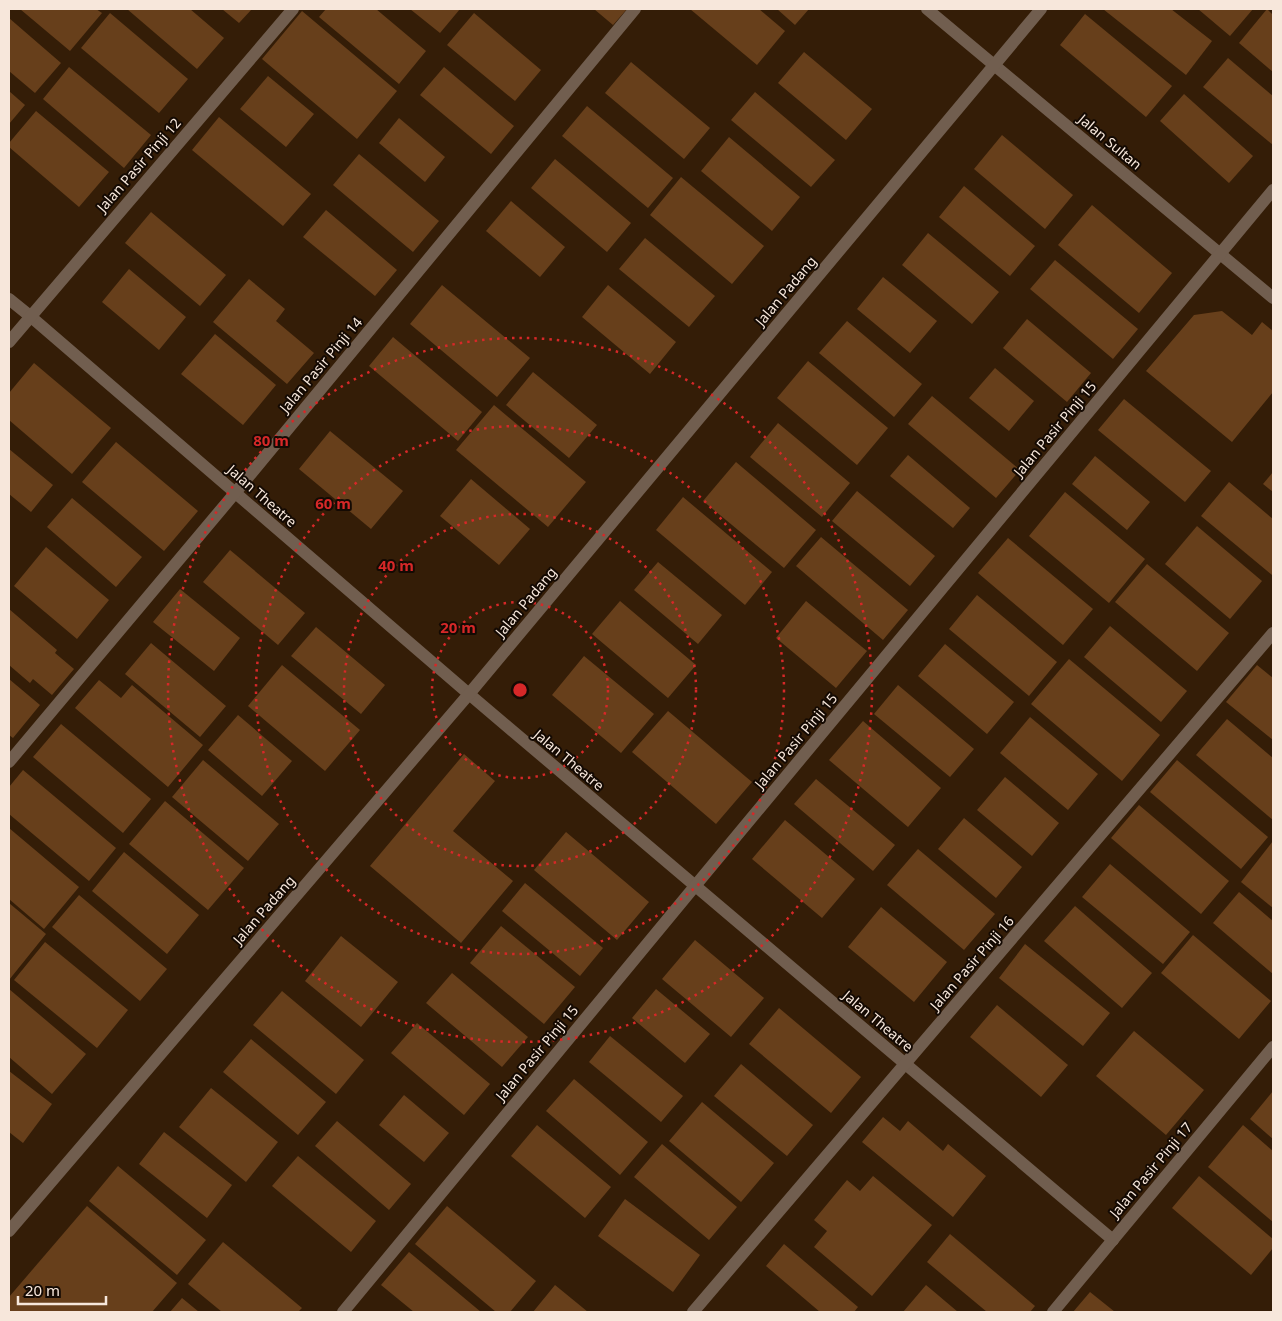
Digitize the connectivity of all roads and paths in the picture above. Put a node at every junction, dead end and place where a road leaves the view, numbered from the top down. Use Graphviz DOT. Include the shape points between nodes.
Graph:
graph roads {
  1 [pos="293,9"];
  2 [pos="635,9"];
  3 [pos="927,9"];
  4 [pos="1041,9"];
  5 [pos="995,65"];
  6 [pos="1273,190"];
  7 [pos="1220,253"];
  8 [pos="1273,298"];
  9 [pos="9,299"];
  10 [pos="30,316"];
  11 [pos="9,342"];
  12 [pos="235,493"];
  13 [pos="1273,633"];
  14 [pos="468,694"];
  15 [pos="9,762"];
  16 [pos="695,886"];
  17 [pos="1273,1047"];
  18 [pos="905,1064"];
  19 [pos="9,1232"];
  20 [pos="1113,1240"];
  21 [pos="343,1312"];
  22 [pos="693,1312"];
  23 [pos="1052,1312"];
  1 -- 10 [label="street, Jalan Pasir Pinji 12"];
  2 -- 12 [label="street, Jalan Pasir Pinji 14"];
  3 -- 5 [label="street, Jalan Sultan"];
  4 -- 5 [label="street, Jalan Padang"];
  5 -- 7 [label="street, Jalan Sultan"];
  5 -- 14 [label="street, Jalan Padang"];
  6 -- 7 [label="street, Jalan Pasir Pinji 15"];
  7 -- 8 [label="street, Jalan Sultan"];
  7 -- 16 [label="street, Jalan Pasir Pinji 15"];
  9 -- 10 [label="street, Jalan Theatre"];
  10 -- 11 [label="street, Jalan Pasir Pinji 12"];
  10 -- 12 [label="street, Jalan Theatre"];
  12 -- 14 [label="street, Jalan Theatre"];
  12 -- 15 [label="street, Jalan Pasir Pinji 14"];
  13 -- 18 [label="street, Jalan Pasir Pinji 16"];
  14 -- 16 [label="street, Jalan Theatre"];
  14 -- 19 [label="street, Jalan Padang"];
  16 -- 18 [label="street, Jalan Theatre"];
  16 -- 21 [label="street, Jalan Pasir Pinji 15"];
  17 -- 20 [label="street, Jalan Pasir Pinji 17"];
  18 -- 20 [label="street, Jalan Theatre"];
  18 -- 22 [label="street, Jalan Pasir Pinji 16"];
  20 -- 23 [label="street, Jalan Pasir Pinji 17"];
}
